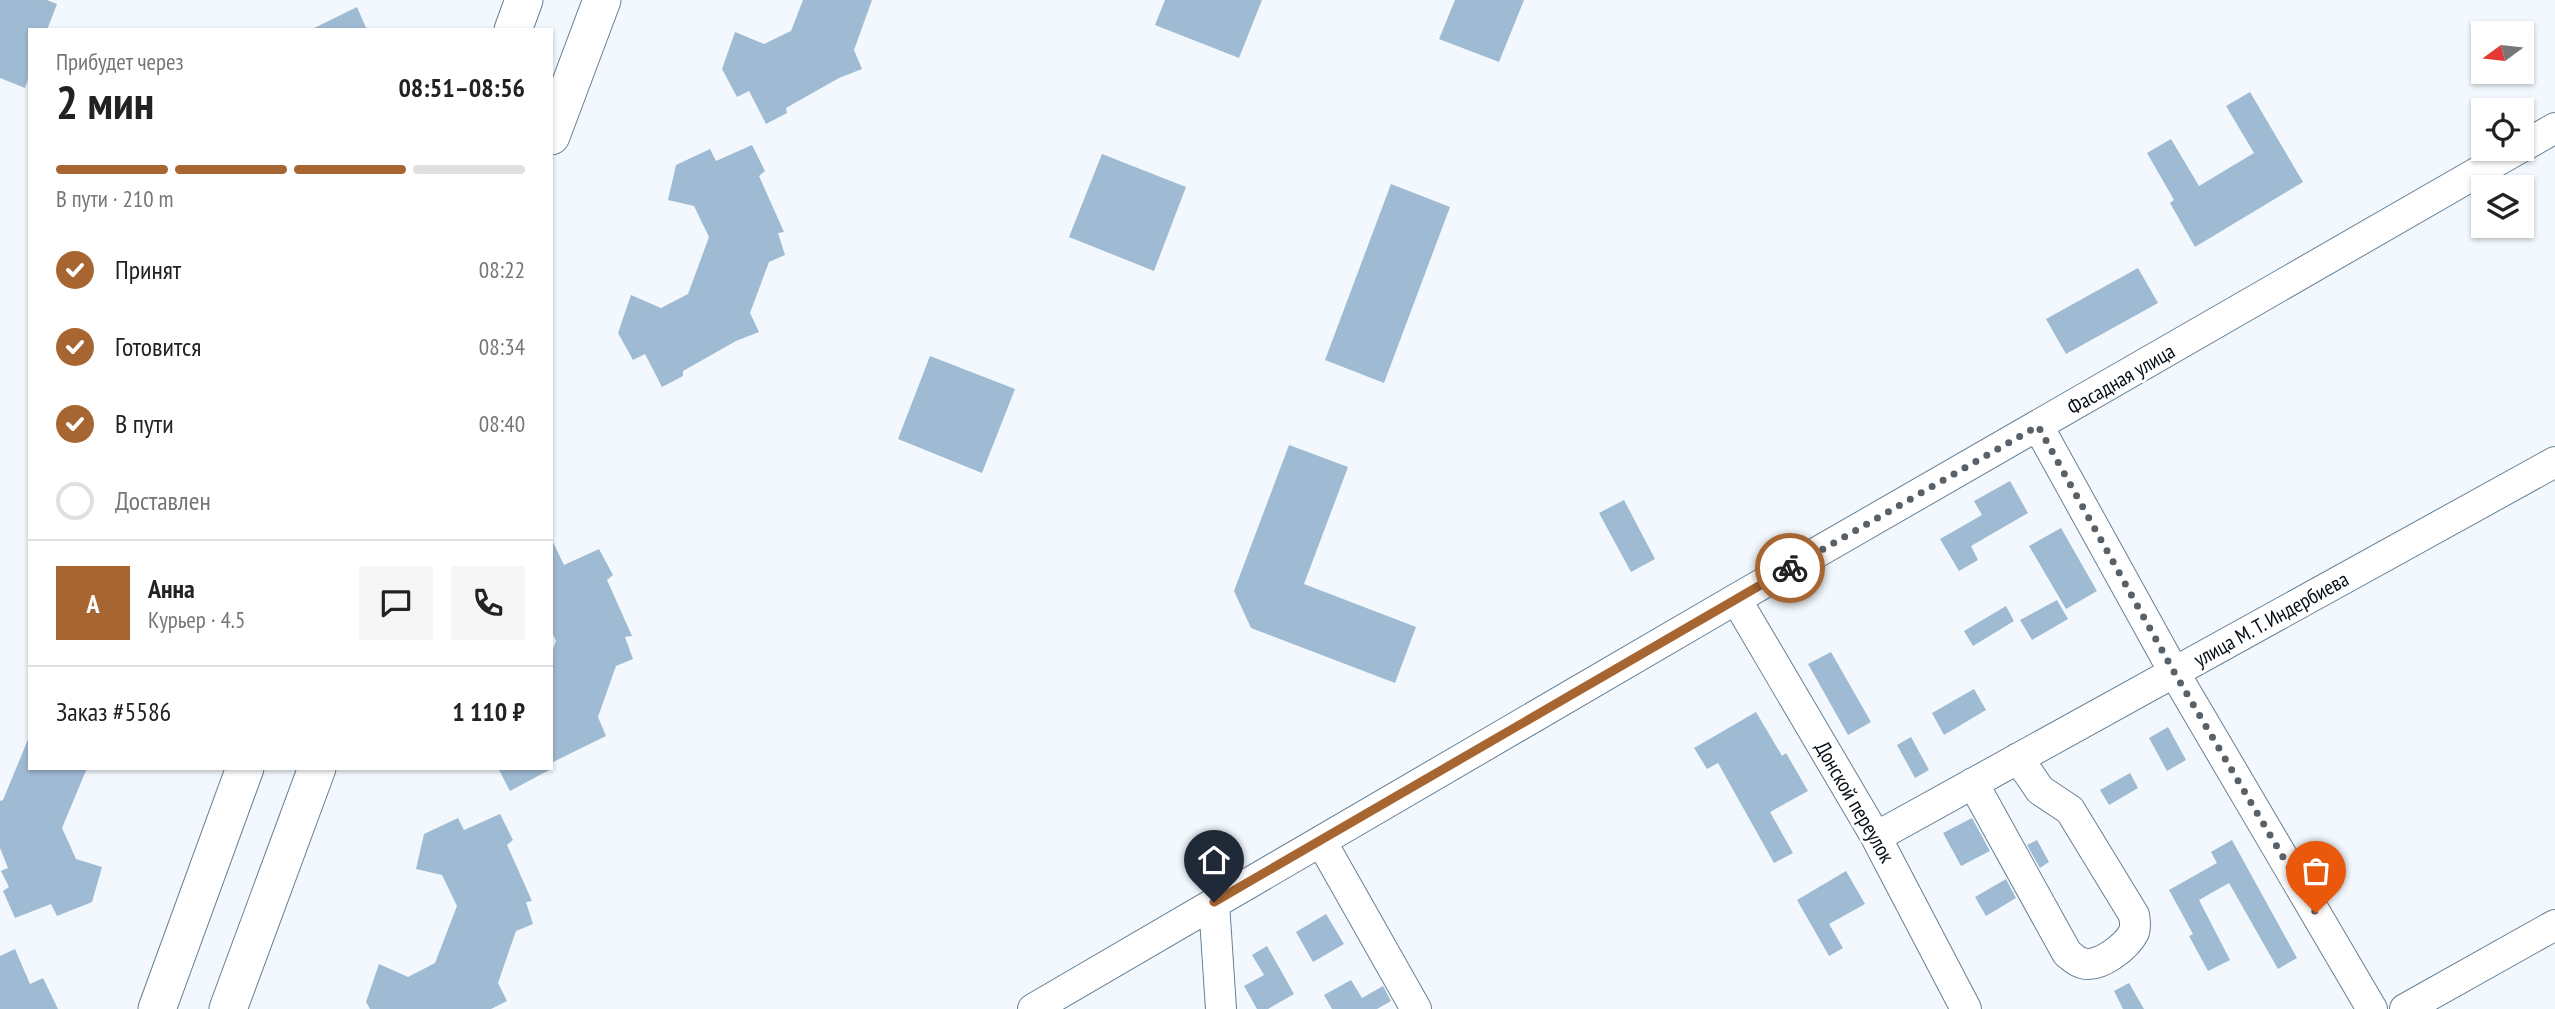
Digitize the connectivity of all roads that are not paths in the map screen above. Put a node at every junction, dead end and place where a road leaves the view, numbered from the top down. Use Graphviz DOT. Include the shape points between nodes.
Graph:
graph roads {
  1 [pos="524,0"];
  2 [pos="602,0"];
  3 [pos="514,28"];
  4 [pos="2555,128"];
  5 [pos="553,131"];
  6 [pos="2534,140"];
  7 [pos="2497,161"];
  8 [pos="2038,426"];
  9 [pos="2555,462"];
  10 [pos="1736,599"];
  11 [pos="2174,672"];
  12 [pos="2018,758"];
  13 [pos="244,770"];
  14 [pos="316,770"];
  15 [pos="1973,783"];
  16 [pos="1876,836"];
  17 [pos="1321,841"];
  18 [pos="1214,902"];
  19 [pos="2555,926"];
  20 [pos="158,1009"];
  21 [pos="228,1009"];
  22 [pos="1032,1009"];
  23 [pos="1221,1009"];
  24 [pos="1416,1009"];
  25 [pos="1966,1009"];
  26 [pos="2372,1009"];
  27 [pos="2405,1009"];
  1 -- 3 [label="main road"];
  2 -- 5 [label="main road"];
  4 -- 6 [label="street, Фасадная улица"];
  7 -- 8 [label="street, Фасадная улица"];
  8 -- 10 [label="street, Фасадная улица"];
  8 -- 11 [label="street"];
  9 -- 11 [label="street, улица М. Т. Индербиева"];
  10 -- 16 [label="street, Донской переулок"];
  10 -- 17 [label="street, Фасадная улица"];
  11 -- 12 [label="street, улица М. Т. Индербиева"];
  11 -- 26 [label="street"];
  12 -- 15 [label="street, улица М. Т. Индербиева"];
  12 -- 15 [label="street" via="2040,790 2070,810 2134,915 2136,929 2128,941 2104,960 2081,963 2067,953"];
  13 -- 20 [label="main road"];
  14 -- 21 [label="main road"];
  15 -- 16 [label="street, улица М. Т. Индербиева"];
  16 -- 25 [label="street, Донской переулок"];
  17 -- 18 [label="street, Фасадная улица"];
  17 -- 24 [label="street"];
  18 -- 22 [label="street, Фасадная улица"];
  18 -- 23 [label="street"];
  19 -- 27 [label="street"];
}
